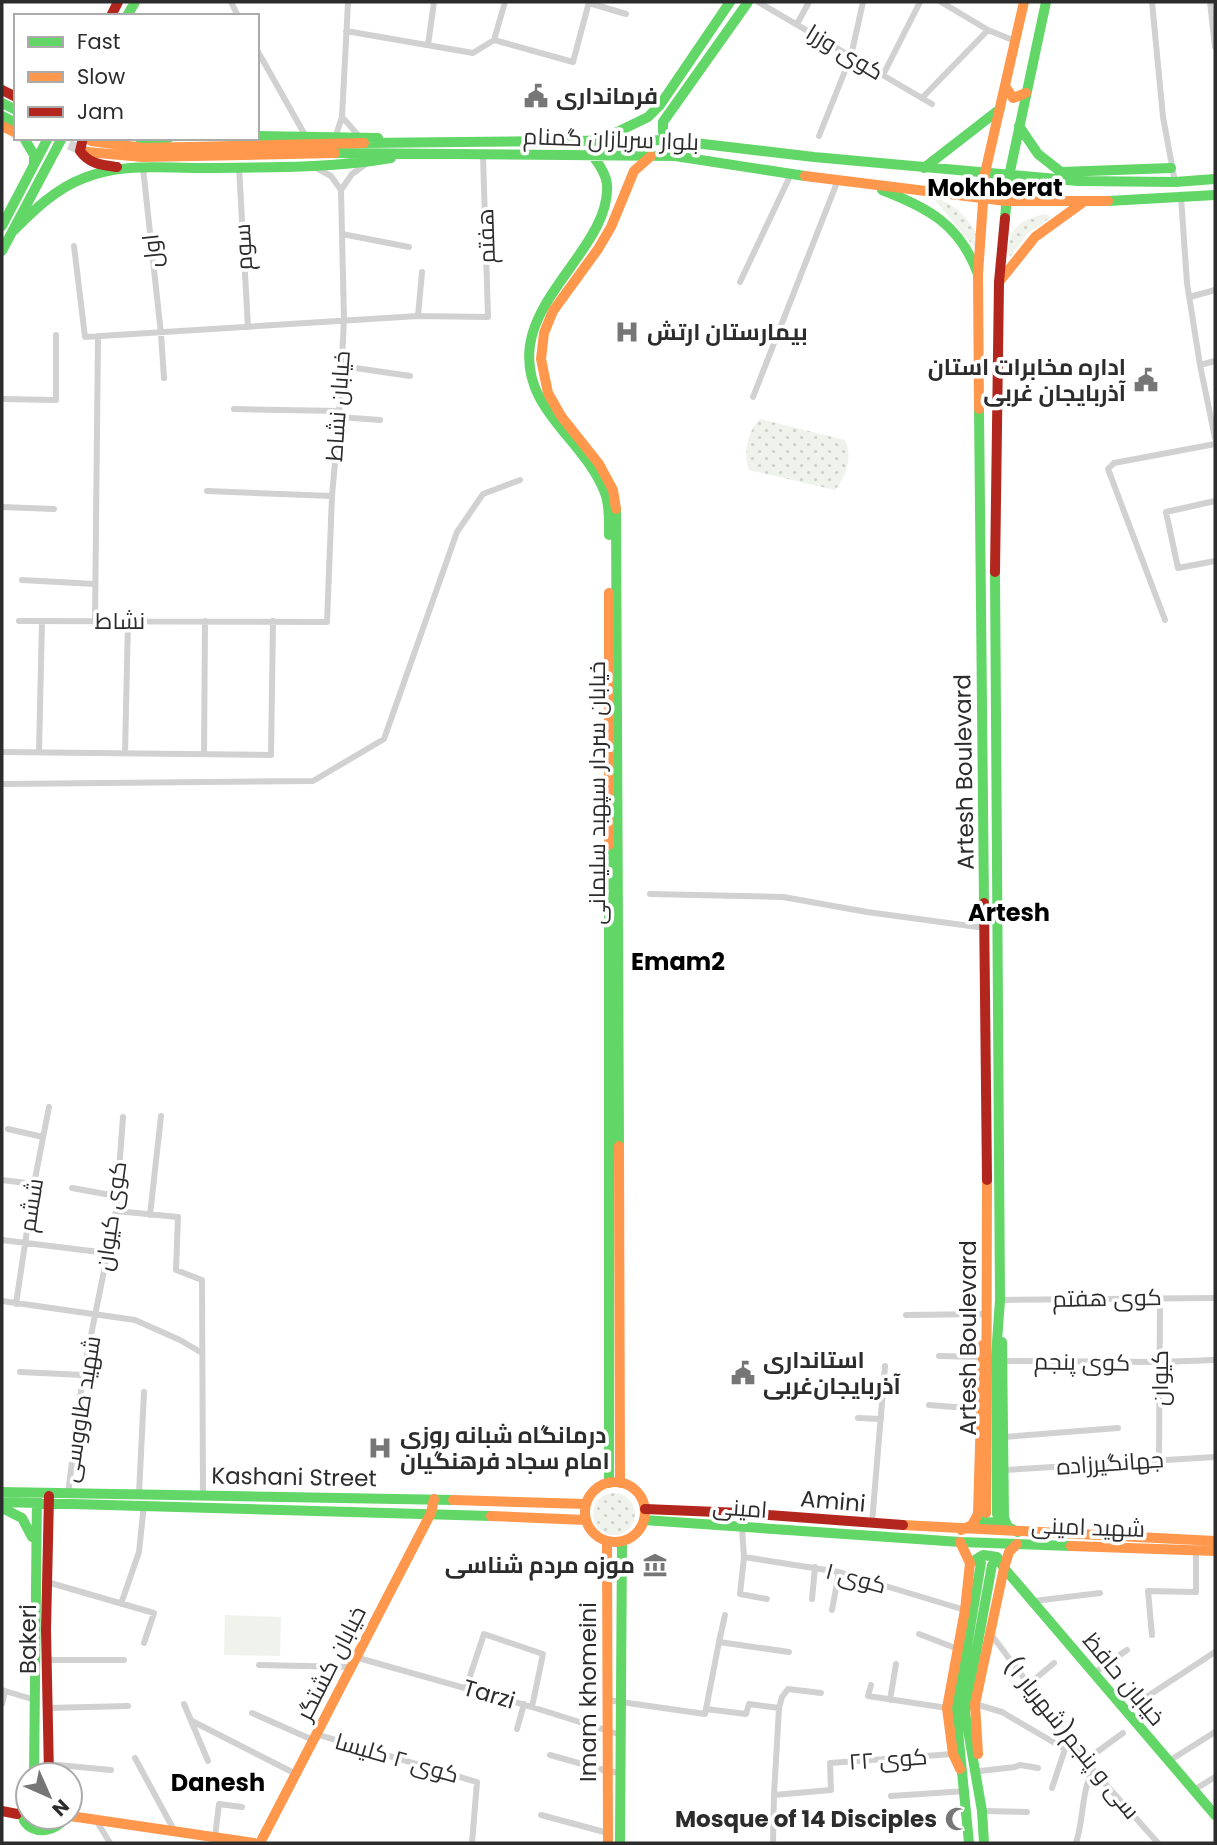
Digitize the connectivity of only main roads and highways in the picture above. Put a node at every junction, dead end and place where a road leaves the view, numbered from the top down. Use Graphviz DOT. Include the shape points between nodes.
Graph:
graph roads {
  1 [pos="730,2"];
  2 [pos="748,2"];
  3 [pos="1024,2"];
  4 [pos="1046,2"];
  5 [pos="1004,86"];
  6 [pos="1026,93"];
  7 [pos="1000,109"];
  8 [pos="1019,126"];
  9 [pos="259,136"];
  10 [pos="603,139"];
  11 [pos="25,140"];
  12 [pos="47,140"];
  13 [pos="61,140"];
  14 [pos="87,140"];
  15 [pos="669,140"];
  16 [pos="408,142"];
  17 [pos="87,152"];
  18 [pos="409,155"];
  19 [pos="593,156"];
  20 [pos="651,156"];
  21 [pos="33,167"];
  22 [pos="120,167"];
  23 [pos="924,168"];
  24 [pos="1171,169"];
  25 [pos="985,173"];
  26 [pos="1061,173"];
  27 [pos="1009,176"];
  28 [pos="1215,179"];
  29 [pos="1078,181"];
  30 [pos="863,183"];
  31 [pos="1215,195"];
  32 [pos="982,198"];
  33 [pos="1006,201"];
  34 [pos="1083,202"];
  35 [pos="2,226"];
  36 [pos="12,232"];
  37 [pos="2,251"];
  38 [pos="978,274"];
  39 [pos="999,282"];
  40 [pos="981,422"];
  41 [pos="997,423"];
  42 [pos="981,505"];
  43 [pos="995,505"];
  44 [pos="985,928"];
  45 [pos="999,928"];
  46 [pos="988,1300"];
  47 [pos="1000,1300"];
  48 [pos="609,1483"];
  49 [pos="620,1483"];
  50 [pos="2,1492"];
  51 [pos="37,1497"];
  52 [pos="50,1497"];
  53 [pos="143,1497"];
  54 [pos="434,1499"];
  55 [pos="2,1502"];
  56 [pos="586,1504"];
  57 [pos="2,1508"];
  58 [pos="431,1513"];
  59 [pos="982,1513"];
  60 [pos="645,1515"];
  61 [pos="1001,1516"];
  62 [pos="586,1520"];
  63 [pos="961,1530"];
  64 [pos="1018,1532"];
  65 [pos="607,1542"];
  66 [pos="622,1542"];
  67 [pos="960,1542"];
  68 [pos="1017,1544"];
  69 [pos="1207,1547"];
  70 [pos="35,1551"];
  71 [pos="981,1564"];
  72 [pos="1004,1567"];
  73 [pos="46,1630"];
  74 [pos="35,1631"];
  75 [pos="966,1703"];
  76 [pos="34,1761"];
  77 [pos="49,1761"];
  78 [pos="965,1785"];
  79 [pos="1215,1815"];
  80 [pos="84,1819"];
  81 [pos="24,1831"];
  82 [pos="59,1831"];
  83 [pos="185,1838"];
  84 [pos="608,1838"];
  85 [pos="42,1841"];
  86 [pos="257,1843"];
  87 [pos="620,1843"];
  88 [pos="969,1843"];
  89 [pos="984,1843"];
  1 -- 10 [label="main road" via="660,105 648,117"];
  2 -- 15 [label="main road" via="663,122"];
  3 -- 5 [label="main road, Artesh Boulevard"];
  4 -- 6 [label="main road, Artesh Boulevard"];
  5 -- 6 [label="main road" via="1013,98"];
  5 -- 7 [label="main road, Artesh Boulevard"];
  6 -- 8 [label="main road, Artesh Boulevard"];
  7 -- 23 [label="main road"];
  7 -- 25 [label="main road, Artesh Boulevard"];
  8 -- 26 [label="main road" via="1038,154"];
  8 -- 27 [label="main road, Artesh Boulevard"];
  9 -- 16 [label="main road" via="336,135"];
  10 -- 15 [label="main road, بلوار سربازان گمنام"];
  10 -- 16 [label="main road, بلوار سربازان گمنام"];
  11 -- 21 [label="main road" via="34,155"];
  12 -- 21 [label="main road"];
  13 -- 36 [label="main road"];
  14 -- 16 [label="main road, بلوار سربازان گمنام" via="143,148"];
  14 -- 22 [label="main road" via="79,151 82,157"];
  15 -- 23 [label="main road, بلوار سربازان گمنام"];
  17 -- 18 [label="main road, بلوار سربازان گمنام" via="143,157"];
  18 -- 19 [label="main road, بلوار سربازان گمنام"];
  18 -- 22 [label="main road" via="314,166"];
  19 -- 20 [label="main road, بلوار سربازان گمنام"];
  19 -- 48 [label="main road, خیابان سردار سپهبد سلیمانی" via="608,187 605,205 597,228 542,307 533,327 529,368 539,402 600,481 607,499"];
  20 -- 30 [label="main road, بلوار سربازان گمنام"];
  20 -- 49 [label="main road, خیابان سردار سپهبد سلیمانی" via="634,171 604,238 552,312 541,359 552,401 603,471 615,499"];
  21 -- 35 [label="main road"];
  22 -- 36 [label="main road" via="61,189"];
  23 -- 25 [label="main road, بلوار سربازان گمنام"];
  24 -- 26 [label="main road"];
  25 -- 27 [label="main road, بلوار سربازان گمنام"];
  25 -- 32 [label="main road, Artesh Boulevard"];
  26 -- 29 [label="main road"];
  27 -- 29 [label="main road, بلوار سربازان گمنام"];
  27 -- 33 [label="main road, Artesh Boulevard"];
  28 -- 29 [label="main road, بلوار سربازان گمنام"];
  30 -- 32 [label="main road, بلوار سربازان گمنام"];
  30 -- 38 [label="main road" via="924,206 954,230"];
  31 -- 34 [label="main road, بلوار سربازان گمنام"];
  32 -- 33 [label="main road, بلوار سربازان گمنام"];
  32 -- 38 [label="main road, Artesh Boulevard"];
  33 -- 34 [label="main road, بلوار سربازان گمنام"];
  33 -- 39 [label="main road, Artesh Boulevard"];
  34 -- 39 [label="main road" via="1031,238"];
  36 -- 37 [label="main road"];
  38 -- 40 [label="main road, Artesh Boulevard"];
  39 -- 41 [label="main road, Artesh Boulevard"];
  40 -- 41 [label="main road"];
  40 -- 42 [label="main road, Artesh Boulevard"];
  41 -- 43 [label="main road, Artesh Boulevard"];
  42 -- 43 [label="main road"];
  42 -- 44 [label="main road, Artesh Boulevard"];
  43 -- 45 [label="main road, Artesh Boulevard"];
  44 -- 45 [label="main road"];
  44 -- 46 [label="main road, Artesh Boulevard"];
  45 -- 47 [label="main road, Artesh Boulevard"];
  46 -- 59 [label="main road, Artesh Boulevard"];
  46 -- 59 [label="main road" via="980,1409"];
  47 -- 61 [label="main road, Artesh Boulevard" via="996,1356"];
  47 -- 61 [label="main road" via="1005,1470"];
  48 -- 49 [label="main road"];
  48 -- 56 [label="main road" via="592,1493"];
  49 -- 60 [label="main road" via="635,1490"];
  50 -- 51 [label="main road, Kashani Street"];
  51 -- 52 [label="main road, Kashani Street"];
  51 -- 55 [label="main road, Kashani Street"];
  51 -- 70 [label="main road, Bakeri"];
  52 -- 53 [label="main road, Kashani Street"];
  52 -- 73 [label="main road, Bakeri"];
  53 -- 54 [label="main road, Kashani Street"];
  53 -- 58 [label="main road"];
  54 -- 56 [label="main road, Kashani Street"];
  54 -- 58 [label="main road, خیابان کشتگر"];
  56 -- 62 [label="main road"];
  57 -- 70 [label="main road" via="29,1525"];
  58 -- 62 [label="main road"];
  58 -- 86 [label="main road, خیابان کشتگر"];
  59 -- 61 [label="main road" via="982,1521 998,1523"];
  59 -- 63 [label="main road"];
  60 -- 63 [label="main road, Amini" via="741,1513"];
  60 -- 66 [label="main road" via="636,1534"];
  60 -- 67 [label="main road, امینی" via="741,1528"];
  61 -- 64 [label="main road"];
  62 -- 65 [label="main road" via="593,1534"];
  63 -- 64 [label="main road, Amini"];
  64 -- 69 [label="main road, شهید امینی"];
  65 -- 66 [label="main road"];
  65 -- 84 [label="main road, Imam khomeini"];
  66 -- 87 [label="main road, Imam khomeini"];
  67 -- 68 [label="main road, شهید امینی"];
  67 -- 71 [label="main road"];
  68 -- 69 [label="main road, شهید امینی"];
  68 -- 72 [label="main road"];
  70 -- 74 [label="main road, Bakeri"];
  71 -- 72 [label="main road" via="977,1556 988,1554 998,1557"];
  71 -- 75 [label="main road"];
  71 -- 78 [label="main road" via="965,1610 947,1708 953,1754"];
  72 -- 75 [label="main road"];
  72 -- 79 [label="main road, خیابان حافظ"];
  73 -- 74 [label="main road"];
  73 -- 77 [label="main road, Bakeri"];
  74 -- 76 [label="main road, Bakeri"];
  75 -- 78 [label="main road" via="956,1711"];
  75 -- 89 [label="main road" via="979,1775"];
  78 -- 88 [label="main road"];
  80 -- 83 [label="main road" via="174,1832"];
  81 -- 85 [label="main road"];
  82 -- 85 [label="main road"];
  83 -- 86 [label="main road"];
}
